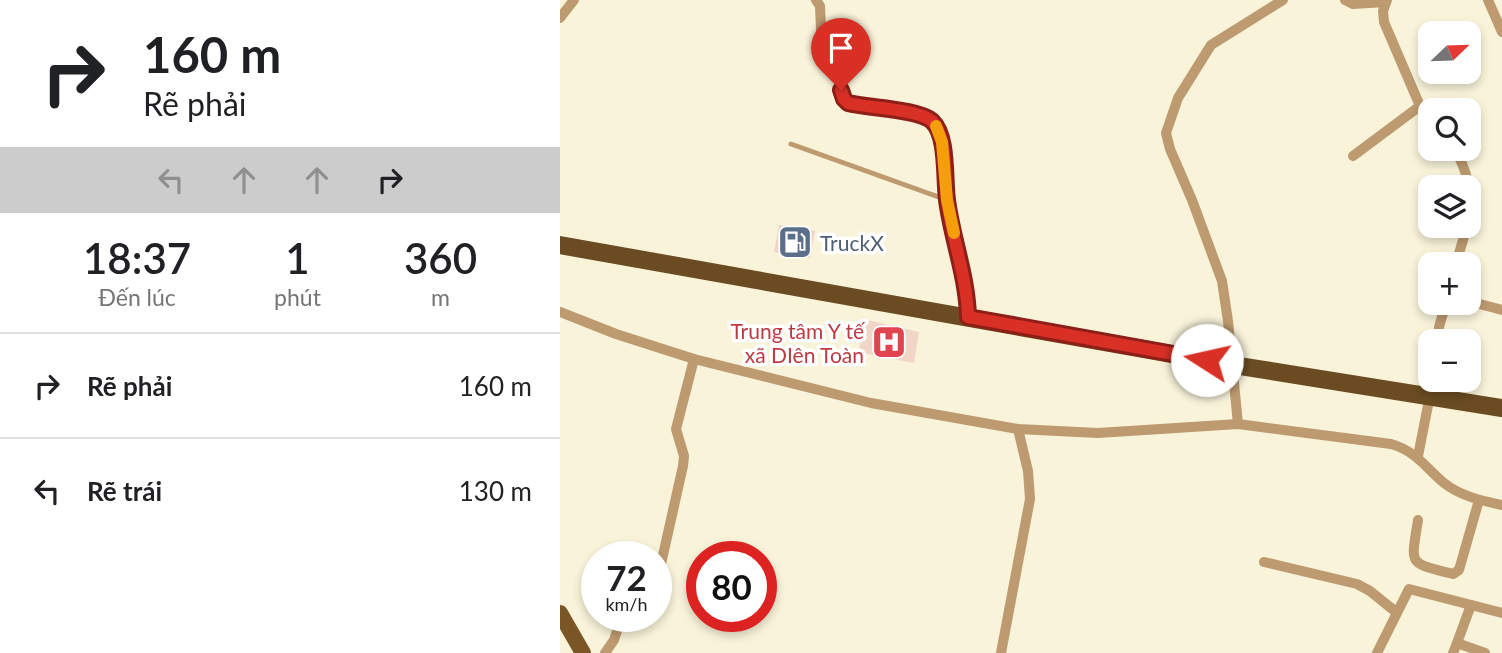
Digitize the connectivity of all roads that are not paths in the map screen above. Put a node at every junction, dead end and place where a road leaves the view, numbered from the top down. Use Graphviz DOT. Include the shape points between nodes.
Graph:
graph roads {
  1 [pos="574,0"];
  2 [pos="816,0"];
  3 [pos="1283,0"];
  4 [pos="1345,0"];
  5 [pos="1488,0"];
  6 [pos="1387,1"];
  7 [pos="560,18"];
  8 [pos="1502,32"];
  9 [pos="1418,101"];
  10 [pos="1418,107"];
  11 [pos="791,144"];
  12 [pos="1353,156"];
  13 [pos="947,200"];
  14 [pos="560,245"];
  15 [pos="1481,304"];
  16 [pos="1502,310"];
  17 [pos="560,312"];
  18 [pos="968,317"];
  19 [pos="694,359"];
  20 [pos="1233,365"];
  21 [pos="1430,392"];
  22 [pos="1428,398"];
  23 [pos="1502,408"];
  24 [pos="1238,424"];
  25 [pos="1018,429"];
  26 [pos="1418,456"];
  27 [pos="1479,500"];
  28 [pos="1502,505"];
  29 [pos="1418,520"];
  30 [pos="666,541"];
  31 [pos="1264,562"];
  32 [pos="1471,605"];
  33 [pos="1396,612"];
  34 [pos="560,613"];
  35 [pos="1502,613"];
  36 [pos="617,632"];
  37 [pos="1455,648"];
  38 [pos="583,653"];
  39 [pos="605,653"];
  40 [pos="1001,653"];
  41 [pos="1377,653"];
  42 [pos="1486,653"];
  1 -- 7 [label="street"];
  2 -- 13 [label="street" via="822,52 838,66 844,99 920,115 934,124 942,142"];
  3 -- 20 [label="street" via="1211,45 1178,98 1166,133 1222,281"];
  4 -- 6 [label="street" via="1353,4"];
  5 -- 8 [label="street"];
  6 -- 9 [label="street" via="1384,22"];
  10 -- 12 [label="street"];
  11 -- 13 [label="lane"];
  13 -- 18 [label="street"];
  14 -- 18 [label="highway"];
  15 -- 16 [label="street"];
  17 -- 19 [label="street"];
  18 -- 20 [label="highway"];
  19 -- 25 [label="street" via="871,403"];
  19 -- 30 [label="street" via="676,429 684,456"];
  20 -- 22 [label="highway"];
  20 -- 24 [label="street"];
  21 -- 22 [label="street"];
  22 -- 23 [label="highway"];
  22 -- 26 [label="street"];
  24 -- 25 [label="street" via="1098,433"];
  24 -- 26 [label="street" via="1374,441"];
  25 -- 40 [label="street" via="1030,499"];
  26 -- 27 [label="street" via="1447,486"];
  27 -- 28 [label="street"];
  27 -- 29 [label="street" via="1453,574 1418,564 1413,552"];
  31 -- 33 [label="street" via="1357,584"];
  32 -- 33 [label="street" via="1409,589"];
  32 -- 35 [label="street"];
  32 -- 37 [label="street"];
  33 -- 41 [label="street"];
  34 -- 38 [label="main road"];
  36 -- 39 [label="street"];
  37 -- 42 [label="street"];
}
